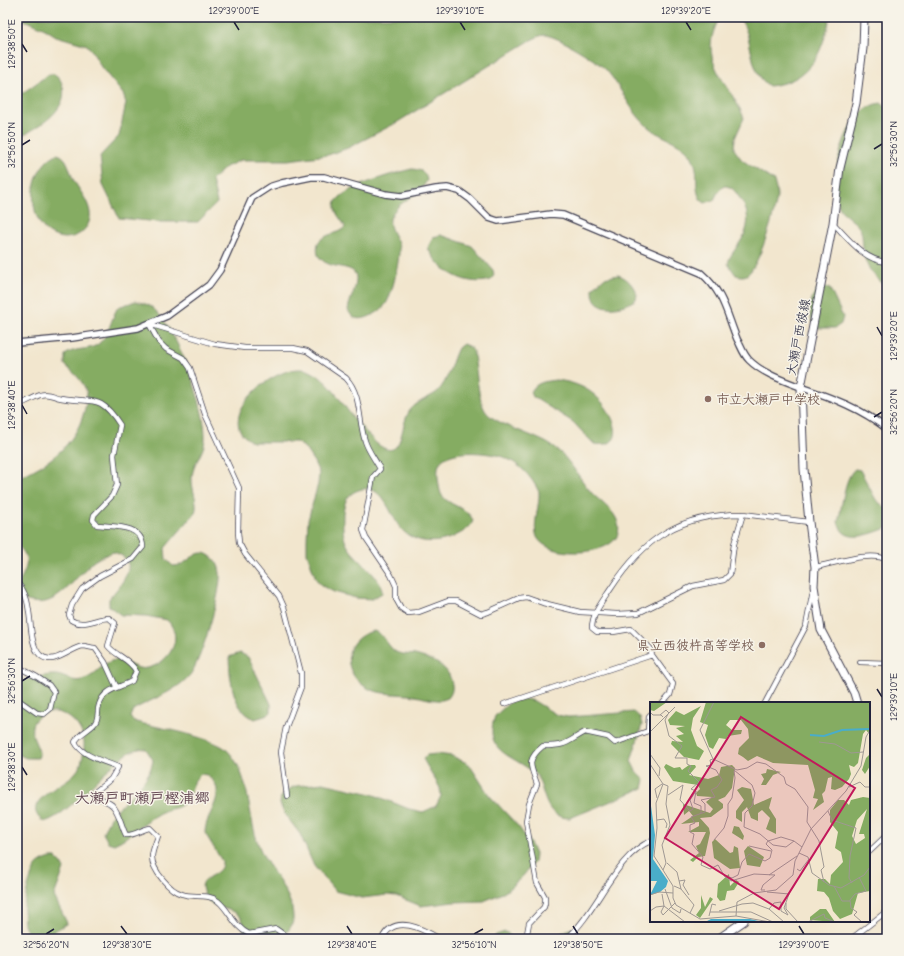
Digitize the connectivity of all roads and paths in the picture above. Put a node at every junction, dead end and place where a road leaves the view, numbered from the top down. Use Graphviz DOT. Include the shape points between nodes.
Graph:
graph roads {
  1 [pos="865,18"];
  2 [pos="833,224"];
  3 [pos="887,262"];
  4 [pos="149,324"];
  5 [pos="17,343"];
  6 [pos="801,387"];
  7 [pos="17,405"];
  8 [pos="887,429"];
  9 [pos="743,514"];
  10 [pos="809,522"];
  11 [pos="887,560"];
  12 [pos="815,567"];
  13 [pos="17,583"];
  14 [pos="814,586"];
  15 [pos="597,612"];
  16 [pos="652,655"];
  17 [pos="860,662"];
  18 [pos="887,662"];
  19 [pos="17,665"];
  20 [pos="116,686"];
  21 [pos="17,699"];
  22 [pos="664,702"];
  23 [pos="766,702"];
  24 [pos="857,702"];
  25 [pos="504,704"];
  26 [pos="650,715"];
  27 [pos="287,796"];
  28 [pos="887,835"];
  29 [pos="650,841"];
  30 [pos="870,851"];
  31 [pos="887,910"];
  32 [pos="743,922"];
  33 [pos="290,939"];
  34 [pos="382,939"];
  35 [pos="440,939"];
  36 [pos="526,939"];
  37 [pos="566,939"];
  38 [pos="718,939"];
  39 [pos="851,939"];
  1 -- 2 [label="main road, 大瀬戸西彼線" via="856,103 840,168"];
  2 -- 3 [label="street" via="865,254"];
  2 -- 6 [label="main road, 大瀬戸西彼線"];
  4 -- 5 [label="street" via="72,338"];
  4 -- 6 [label="street" via="167,316 209,285 220,270 252,198 270,187 311,177 324,177 401,196 447,188 459,191 489,218 498,221 551,214 564,215 702,273 714,284 721,296 744,353 750,361 785,382"];
  4 -- 15 [label="street" via="215,344 307,351 352,384 361,416 364,440 380,469 373,477 363,530 391,575 396,586 396,599 401,608 408,613 419,612 441,602 456,601 481,614 526,597 580,612"];
  4 -- 27 [label="street" via="159,342 183,358 190,368 205,414 239,488 239,543 279,596 284,607 301,673 301,687 286,727 281,752"];
  6 -- 8 [label="street" via="862,411"];
  6 -- 10 [label="main road, 大瀬戸西彼線"];
  7 -- 20 [label="street" via="49,393 60,398 95,400 114,415 120,425 114,455 117,485 112,496 94,515 93,520 97,525 136,531 143,541 143,547 133,559 85,586 72,605 69,615 70,620 75,623 109,618 115,623 108,646 133,665 136,671 132,681"];
  9 -- 10 [label="street"];
  9 -- 15 [label="street" via="719,514 694,519 658,538 640,551 627,566"];
  9 -- 15 [label="street" via="734,544 730,574 724,580 693,586 638,613"];
  10 -- 12 [label="main road, 大瀬戸西彼線"];
  11 -- 12 [label="street" via="879,556 868,556"];
  12 -- 14 [label="main road, 大瀬戸西彼線"];
  13 -- 20 [label="street" via="27,600 36,648 41,655 51,659 84,646 95,648"];
  14 -- 23 [label="street" via="806,626"];
  14 -- 24 [label="main road, 大瀬戸西彼線" via="821,630"];
  15 -- 16 [label="street" via="592,620 592,628 597,632 631,629 650,648"];
  16 -- 22 [label="street" via="673,684"];
  16 -- 25 [label="street"];
  17 -- 18 [label="street"];
  19 -- 21 [label="street" via="49,685 54,692 50,709 44,714 37,713"];
  20 -- 33 [label="street" via="101,700 95,724 78,735 75,742 93,757 118,767 111,779 96,791 97,796 112,806 118,814 126,835 130,836 145,828 155,832 158,836 153,851 154,864 165,881 177,892 218,901 238,927 249,934 276,929"];
  26 -- 36 [label="street" via="648,731 615,743 608,737 585,732 568,744 543,746 532,758 530,769 537,784 529,804 527,827 537,883 545,897 545,903 530,923"];
  28 -- 30 [label="street"];
  29 -- 37 [label="street" via="636,848 586,918"];
  31 -- 39 [label="street"];
  32 -- 38 [label="main road"];
  34 -- 35 [label="street" via="387,931 398,925 422,929"];
}
